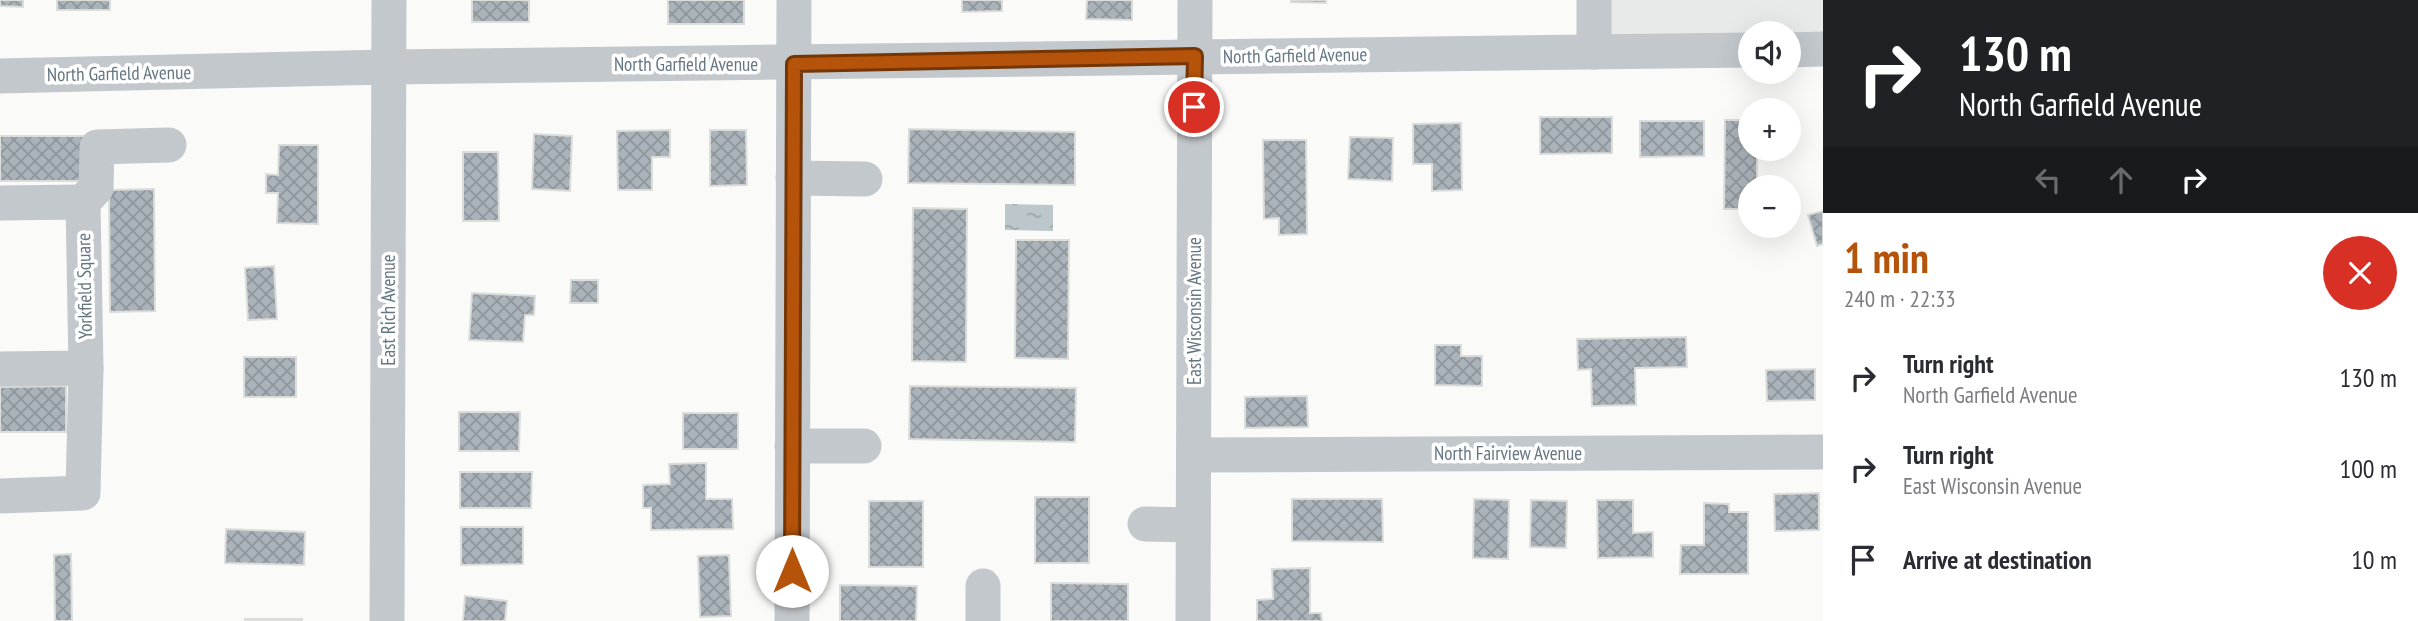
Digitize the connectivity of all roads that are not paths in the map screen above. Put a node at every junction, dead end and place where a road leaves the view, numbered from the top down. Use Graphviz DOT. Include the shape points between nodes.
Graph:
graph roads {
  1 [pos="389,0"];
  2 [pos="794,0"];
  3 [pos="1195,0"];
  4 [pos="1594,0"];
  5 [pos="1823,49"];
  6 [pos="1738,50"];
  7 [pos="1801,50"];
  8 [pos="1594,52"];
  9 [pos="1195,56"];
  10 [pos="794,64"];
  11 [pos="388,67"];
  12 [pos="0,76"];
  13 [pos="169,145"];
  14 [pos="793,178"];
  15 [pos="865,179"];
  16 [pos="83,202"];
  17 [pos="0,203"];
  18 [pos="86,368"];
  19 [pos="0,369"];
  20 [pos="792,446"];
  21 [pos="864,446"];
  22 [pos="1823,452"];
  23 [pos="1194,455"];
  24 [pos="0,496"];
  25 [pos="1145,524"];
  26 [pos="1193,525"];
  27 [pos="983,586"];
  28 [pos="387,621"];
  29 [pos="792,621"];
  30 [pos="983,621"];
  31 [pos="1193,621"];
  1 -- 11 [label="street, East Rich Avenue"];
  2 -- 10 [label="street"];
  3 -- 9 [label="street, East Wisconsin Avenue"];
  4 -- 8 [label="street"];
  5 -- 7 [label="street"];
  6 -- 8 [label="street, North Garfield Avenue"];
  8 -- 9 [label="street, North Garfield Avenue"];
  9 -- 10 [label="street, North Garfield Avenue"];
  9 -- 23 [label="street, East Wisconsin Avenue"];
  10 -- 11 [label="street, North Garfield Avenue"];
  10 -- 14 [label="street"];
  11 -- 12 [label="street, North Garfield Avenue"];
  11 -- 28 [label="street, East Rich Avenue"];
  13 -- 16 [label="street" via="97,147 96,188"];
  14 -- 15 [label="street"];
  14 -- 20 [label="street"];
  16 -- 17 [label="street"];
  16 -- 18 [label="street, Yorkfield Square"];
  18 -- 19 [label="street"];
  18 -- 24 [label="street, Yorkfield Square" via="83,493"];
  20 -- 21 [label="street"];
  20 -- 29 [label="street"];
  22 -- 23 [label="street, North Fairview Avenue"];
  23 -- 26 [label="street, East Wisconsin Avenue"];
  25 -- 26 [label="street"];
  26 -- 31 [label="street, East Wisconsin Avenue"];
  27 -- 30 [label="street"];
}
